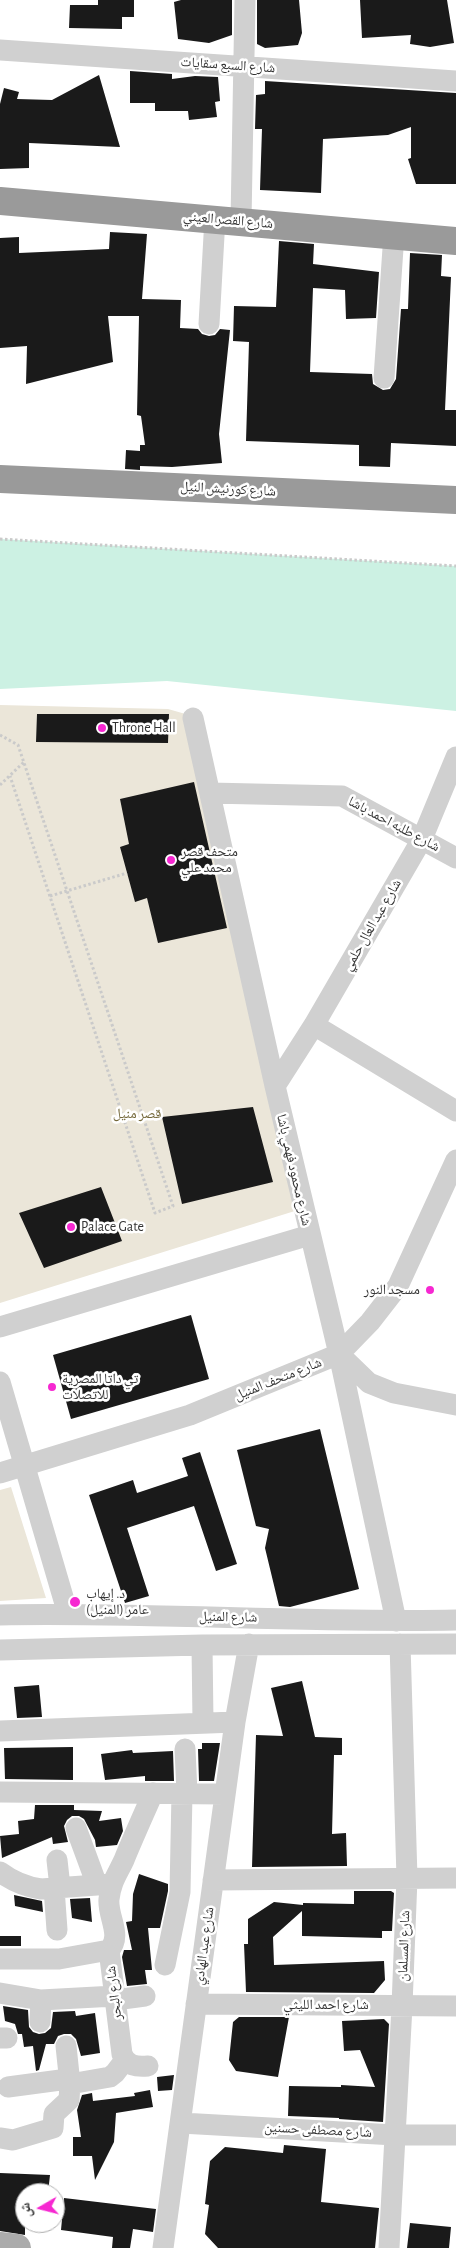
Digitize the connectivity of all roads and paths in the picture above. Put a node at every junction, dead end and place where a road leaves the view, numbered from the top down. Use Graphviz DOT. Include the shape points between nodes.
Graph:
graph roads {
  1 [pos="245,0"];
  2 [pos="0,50"];
  3 [pos="244,66"];
  4 [pos="456,81"];
  5 [pos="0,201"];
  6 [pos="228,220"];
  7 [pos="394,234"];
  8 [pos="456,241"];
  9 [pos="209,324"];
  10 [pos="384,378"];
  11 [pos="0,479"];
  12 [pos="456,500"];
  13 [pos="0,539"];
  14 [pos="456,566"];
  15 [pos="194,718"];
  16 [pos="0,735"];
  17 [pos="456,757"];
  18 [pos="24,762"];
  19 [pos="10,776"];
  20 [pos="0,785"];
  21 [pos="210,793"];
  22 [pos="422,840"];
  23 [pos="456,858"];
  24 [pos="127,873"];
  25 [pos="67,890"];
  26 [pos="50,896"];
  27 [pos="314,1025"];
  28 [pos="275,1086"];
  29 [pos="456,1110"];
  30 [pos="456,1160"];
  31 [pos="310,1235"];
  32 [pos="0,1327"];
  33 [pos="339,1354"];
  34 [pos="0,1382"];
  35 [pos="456,1405"];
  36 [pos="25,1465"];
  37 [pos="0,1473"];
  38 [pos="68,1614"];
  39 [pos="0,1615"];
  40 [pos="456,1620"];
  41 [pos="396,1621"];
  42 [pos="249,1644"];
  43 [pos="400,1644"];
  44 [pos="456,1644"];
  45 [pos="202,1645"];
  46 [pos="0,1650"];
  47 [pos="203,1722"];
  48 [pos="235,1722"];
  49 [pos="0,1731"];
  50 [pos="185,1749"];
  51 [pos="0,1792"];
  52 [pos="153,1793"];
  53 [pos="185,1793"];
  54 [pos="225,1794"];
  55 [pos="76,1828"];
  56 [pos="57,1860"];
  57 [pos="0,1872"];
  58 [pos="406,1878"];
  59 [pos="456,1878"];
  60 [pos="213,1880"];
  61 [pos="104,1884"];
  62 [pos="57,1888"];
  63 [pos="57,1930"];
  64 [pos="109,1950"];
  65 [pos="0,1959"];
  66 [pos="165,1964"];
  67 [pos="0,1993"];
  68 [pos="145,1996"];
  69 [pos="115,1998"];
  70 [pos="41,2000"];
  71 [pos="196,2004"];
  72 [pos="402,2006"];
  73 [pos="456,2006"];
  74 [pos="40,2022"];
  75 [pos="66,2046"];
  76 [pos="125,2060"];
  77 [pos="148,2066"];
  78 [pos="69,2081"];
  79 [pos="8,2087"];
  80 [pos="181,2123"];
  81 [pos="395,2135"];
  82 [pos="456,2135"];
  83 [pos="0,2138"];
  84 [pos="0,2246"];
  85 [pos="16,2248"];
  86 [pos="163,2248"];
  87 [pos="389,2248"];
  1 -- 3 [label="street"];
  2 -- 3 [label="street, شارع السبع سقايات"];
  3 -- 4 [label="street, شارع السبع سقايات"];
  3 -- 6 [label="street"];
  5 -- 6 [label="highway, شارع القصر العيني"];
  6 -- 7 [label="highway, شارع القصر العيني"];
  6 -- 9 [label="street"];
  7 -- 8 [label="highway, شارع القصر العيني"];
  7 -- 10 [label="street"];
  11 -- 12 [label="highway, شارع كورنيش النيل"];
  13 -- 14 [label="path"];
  15 -- 21 [label="street, شارع محمود فهمي باشا"];
  16 -- 18 [label="path" via="18,745"];
  17 -- 22 [label="street, شارع عبد العال حلمي"];
  18 -- 19 [label="path"];
  18 -- 25 [label="path"];
  19 -- 20 [label="path"];
  19 -- 26 [label="path"];
  21 -- 22 [label="street, شارع طلبه احمد باشا" via="342,796"];
  21 -- 28 [label="street, شارع محمود فهمي باشا"];
  22 -- 23 [label="street, شارع طلبه احمد باشا"];
  22 -- 27 [label="street, شارع عبد العال حلمي"];
  24 -- 25 [label="path"];
  25 -- 26 [label="path"];
  25 -- 26 [label="path" via="172,1206 155,1213"];
  27 -- 28 [label="street, شارع عبد العال حلمي"];
  27 -- 29 [label="street"];
  28 -- 31 [label="street, شارع محمود فهمي باشا"];
  30 -- 33 [label="street, شارع متحف المنيل" via="398,1286"];
  31 -- 32 [label="street"];
  31 -- 33 [label="street, شارع محمود فهمي باشا"];
  33 -- 35 [label="street" via="369,1383 394,1393"];
  33 -- 36 [label="street, شارع متحف المنيل" via="190,1415"];
  33 -- 41 [label="street, شارع محمود فهمي باشا"];
  34 -- 36 [label="street"];
  36 -- 37 [label="street, شارع متحف المنيل"];
  36 -- 38 [label="street"];
  38 -- 39 [label="street, شارع المنيل"];
  38 -- 41 [label="street, شارع المنيل"];
  40 -- 41 [label="street, شارع المنيل"];
  42 -- 43 [label="street, شارع المنيل"];
  42 -- 45 [label="street, شارع المنيل"];
  42 -- 48 [label="street, شارع عبد الهادي"];
  43 -- 44 [label="street, شارع المنيل"];
  43 -- 58 [label="street, شارع المسلمان"];
  45 -- 46 [label="street, شارع المنيل"];
  45 -- 47 [label="street"];
  47 -- 48 [label="street"];
  47 -- 49 [label="street"];
  48 -- 54 [label="street, شارع عبد الهادي"];
  50 -- 53 [label="street"];
  51 -- 52 [label="street"];
  52 -- 53 [label="street"];
  52 -- 61 [label="street" via="121,1866"];
  53 -- 54 [label="street"];
  53 -- 66 [label="street" via="180,1892"];
  54 -- 60 [label="street, شارع عبد الهادي"];
  55 -- 61 [label="street"];
  56 -- 62 [label="street"];
  57 -- 62 [label="street" via="32,1888"];
  58 -- 59 [label="street"];
  58 -- 60 [label="street"];
  58 -- 72 [label="street, شارع المسلمان"];
  60 -- 71 [label="street, شارع عبد الهادي"];
  61 -- 62 [label="street"];
  61 -- 64 [label="street" via="116,1938"];
  62 -- 63 [label="street"];
  64 -- 65 [label="street, شارع البحر" via="59,1960"];
  64 -- 69 [label="street, شارع البحر"];
  67 -- 70 [label="street"];
  68 -- 69 [label="street"];
  69 -- 70 [label="street"];
  69 -- 76 [label="street, شارع البحر"];
  70 -- 74 [label="street"];
  71 -- 72 [label="street, شارع احمد الليثي"];
  71 -- 80 [label="street, شارع عبد الهادي"];
  72 -- 73 [label="street, شارع احمد الليثي"];
  72 -- 81 [label="street, شارع المسلمان"];
  75 -- 78 [label="street"];
  76 -- 77 [label="street" via="136,2067"];
  76 -- 78 [label="street" via="110,2076"];
  78 -- 79 [label="street"];
  78 -- 83 [label="street" via="69,2100 54,2114 53,2128 13,2140"];
  80 -- 81 [label="street, شارع مصطفى حسنين"];
  80 -- 86 [label="street, شارع عبد الهادي"];
  81 -- 82 [label="street, شارع مصطفى حسنين"];
  81 -- 87 [label="street, شارع المسلمان"];
  84 -- 85 [label="main road"];
}
